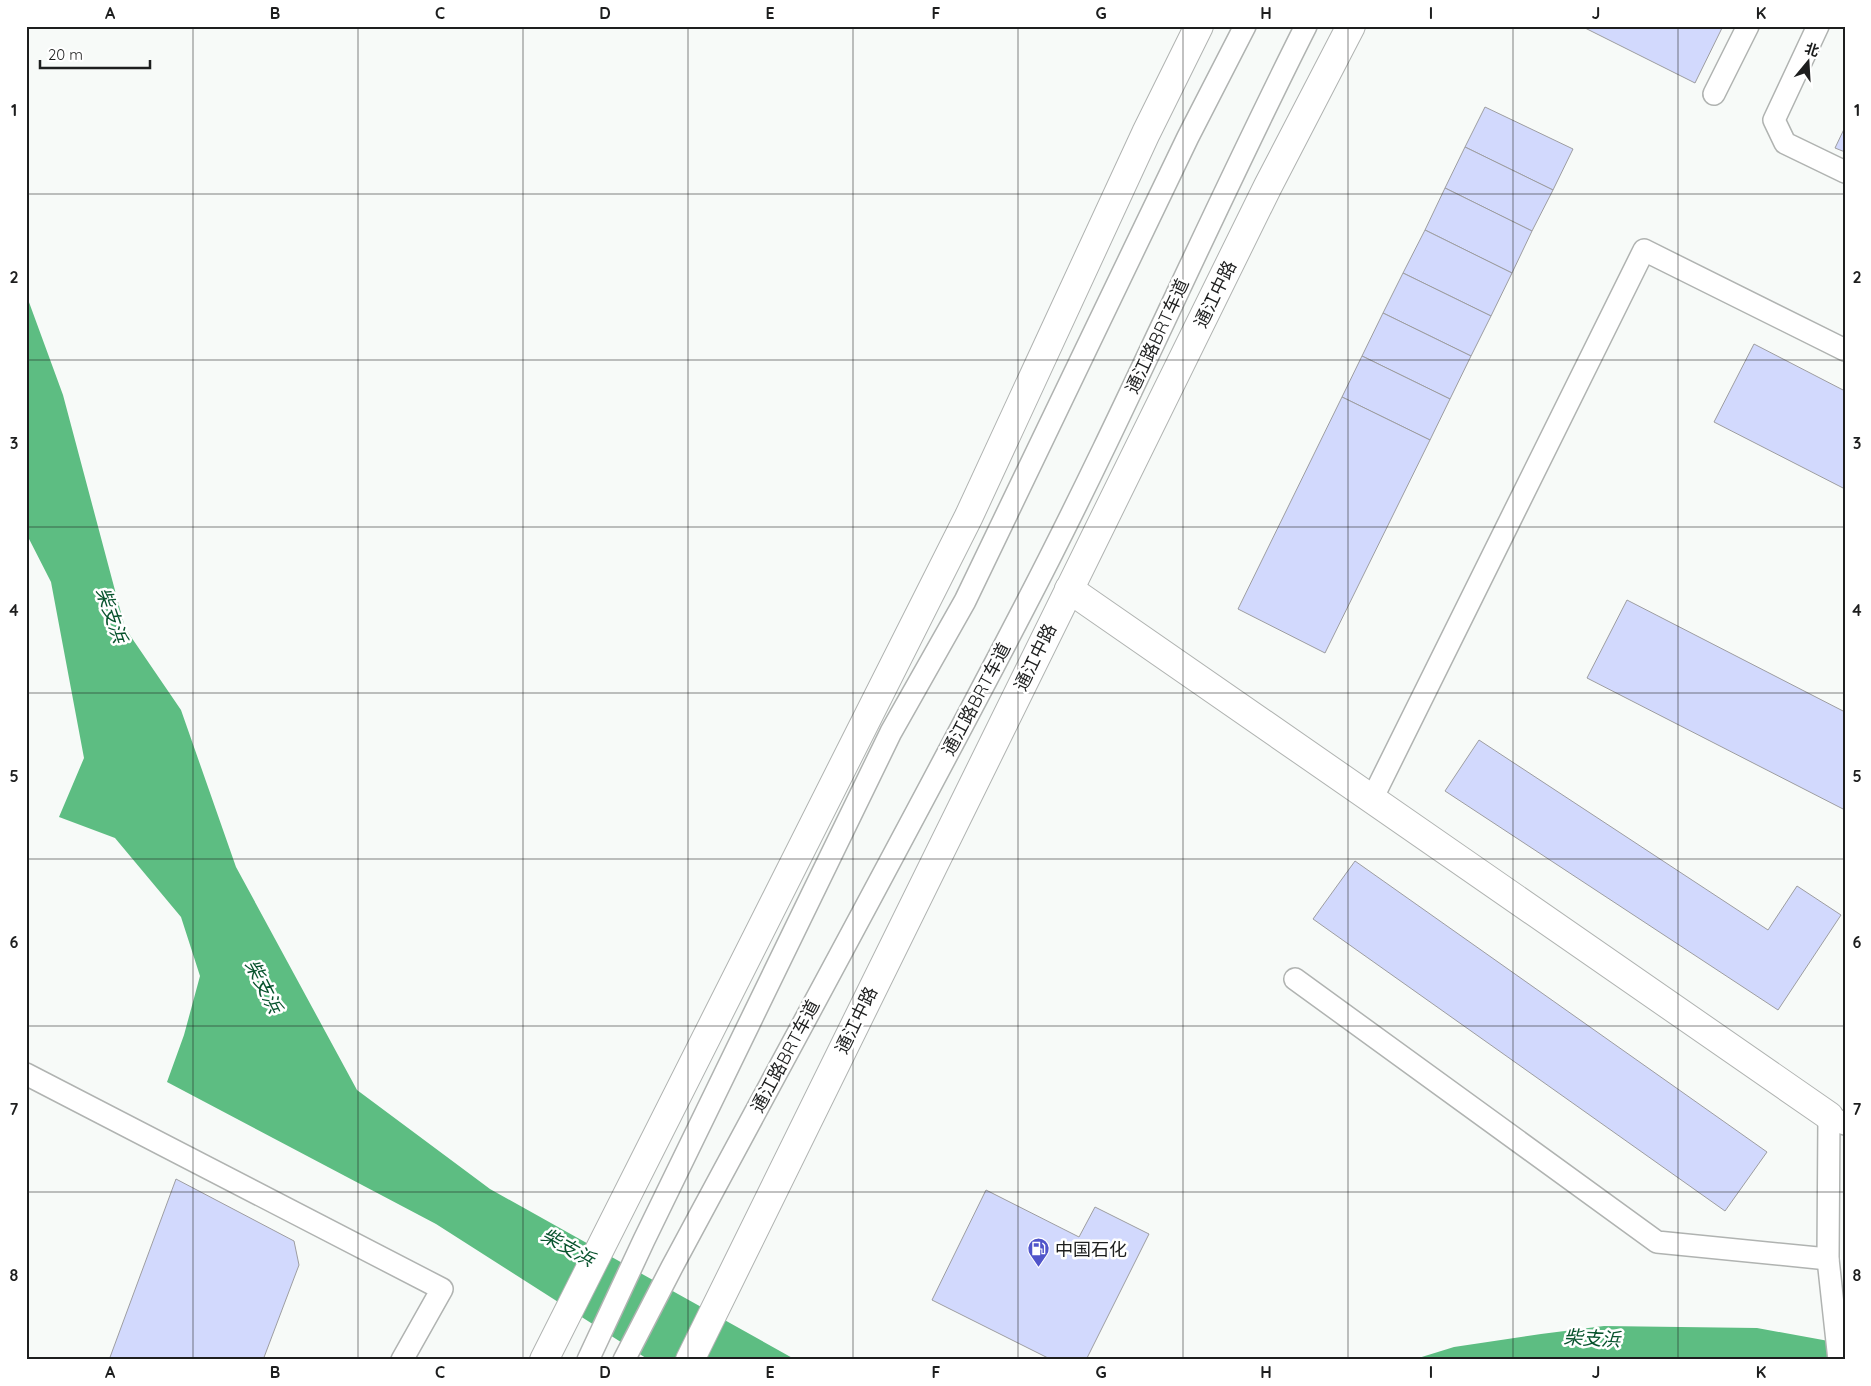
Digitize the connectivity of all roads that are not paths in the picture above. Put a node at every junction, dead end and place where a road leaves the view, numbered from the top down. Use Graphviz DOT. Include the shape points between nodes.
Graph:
graph roads {
  1 [pos="1199,26"];
  2 [pos="1245,26"];
  3 [pos="1306,26"];
  4 [pos="1351,26"];
  5 [pos="1748,26"];
  6 [pos="1818,26"];
  7 [pos="1714,94"];
  8 [pos="1845,172"];
  9 [pos="1845,350"];
  10 [pos="1069,589"];
  11 [pos="1372,799"];
  12 [pos="1295,979"];
  13 [pos="26,1074"];
  14 [pos="1837,1120"];
  15 [pos="1828,1259"];
  16 [pos="592,1350"];
  17 [pos="402,1360"];
  18 [pos="544,1360"];
  19 [pos="624,1360"];
  20 [pos="690,1360"];
  21 [pos="1838,1360"];
  1 -- 18 [label="main road" via="1146,133 969,516"];
  2 -- 16 [label="lane" via="1188,137 965,601 891,732"];
  3 -- 19 [label="lane, 通江路BRT车道" via="1026,605"];
  4 -- 10 [label="main road, 通江中路" via="1268,186"];
  5 -- 7 [label="lane"];
  6 -- 8 [label="lane" via="1774,120 1785,143"];
  9 -- 11 [label="lane" via="1644,250"];
  10 -- 11 [label="main road"];
  10 -- 20 [label="main road, 通江中路"];
  11 -- 14 [label="main road"];
  12 -- 15 [label="lane" via="1657,1242"];
  13 -- 17 [label="lane" via="442,1289"];
  14 -- 15 [label="lane"];
  15 -- 21 [label="lane"];
}
